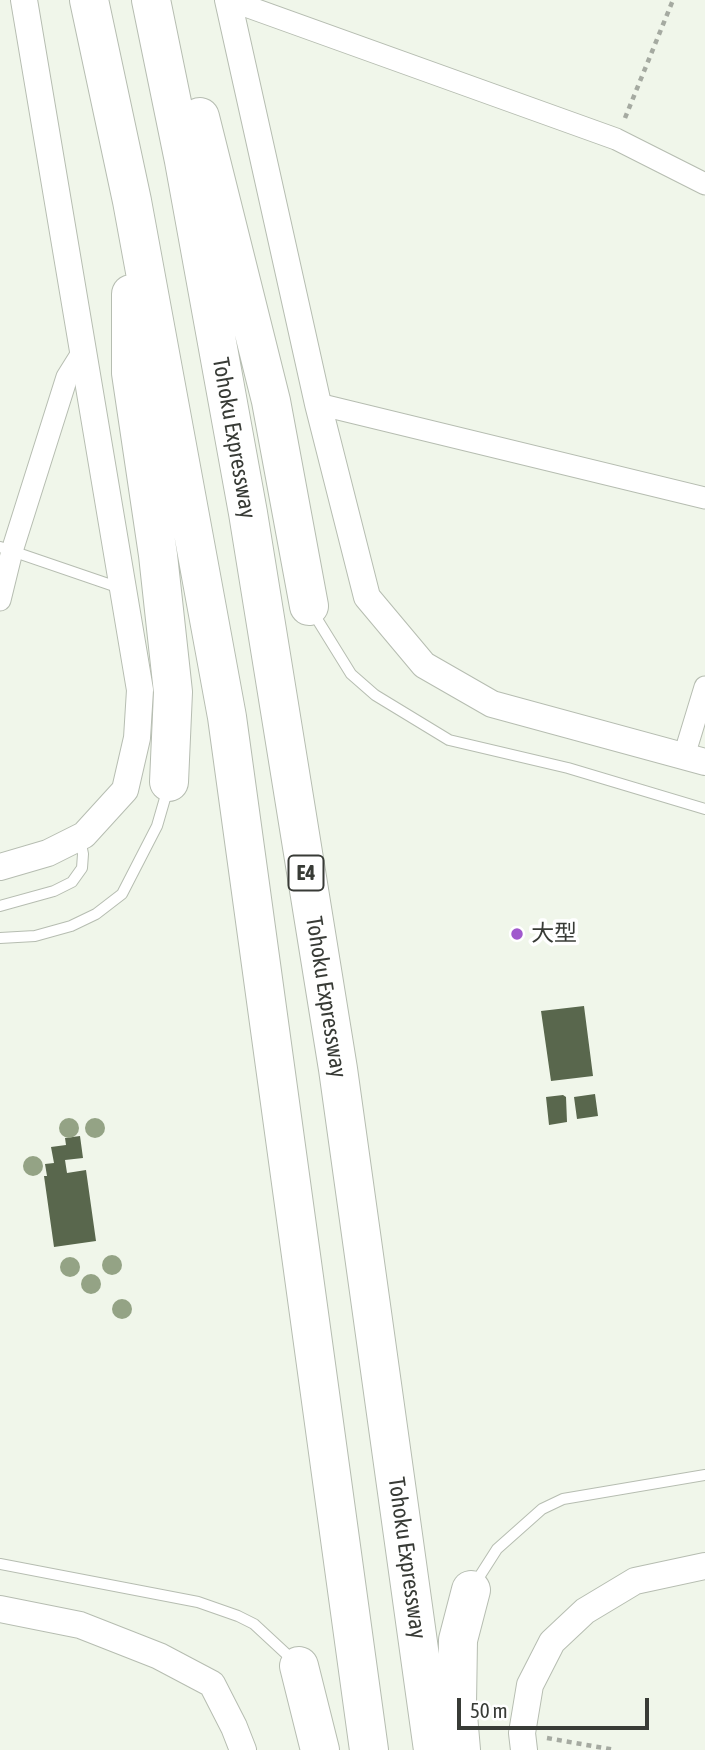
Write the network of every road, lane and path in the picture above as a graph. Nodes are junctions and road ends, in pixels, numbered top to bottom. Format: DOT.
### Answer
graph roads {
  1 [pos="24,0"];
  2 [pos="89,0"];
  3 [pos="151,0"];
  4 [pos="170,0"];
  5 [pos="229,0"];
  6 [pos="673,0"];
  7 [pos="616,139"];
  8 [pos="705,184"];
  9 [pos="132,201"];
  10 [pos="82,354"];
  11 [pos="318,404"];
  12 [pos="705,498"];
  13 [pos="6,549"];
  14 [pos="123,589"];
  15 [pos="0,600"];
  16 [pos="309,606"];
  17 [pos="705,687"];
  18 [pos="695,759"];
  19 [pos="169,782"];
  20 [pos="705,809"];
  21 [pos="80,837"];
  22 [pos="0,867"];
  23 [pos="0,906"];
  24 [pos="0,938"];
  25 [pos="705,1475"];
  26 [pos="0,1564"];
  27 [pos="705,1566"];
  28 [pos="471,1590"];
  29 [pos="0,1609"];
  30 [pos="299,1666"];
  31 [pos="523,1742"];
  32 [pos="243,1750"];
  33 [pos="320,1750"];
  34 [pos="369,1750"];
  35 [pos="433,1750"];
  36 [pos="461,1750"];
  37 [pos="615,1750"];
  1 -- 10 [label="street"];
  2 -- 9 [label="highway"];
  3 -- 35 [label="highway, Tohoku Expressway / E4"];
  4 -- 16 [label="highway"];
  5 -- 7 [label="street"];
  5 -- 11 [label="street"];
  6 -- 7 [label="path"];
  7 -- 8 [label="street"];
  9 -- 19 [label="highway"];
  9 -- 34 [label="highway"];
  10 -- 13 [label="street"];
  10 -- 14 [label="street"];
  11 -- 12 [label="street"];
  11 -- 18 [label="street"];
  13 -- 14 [label="lane"];
  13 -- 15 [label="street"];
  14 -- 21 [label="street"];
  16 -- 20 [label="lane"];
  17 -- 18 [label="street"];
  19 -- 24 [label="lane"];
  21 -- 22 [label="street"];
  21 -- 23 [label="lane"];
  25 -- 28 [label="lane"];
  26 -- 30 [label="lane"];
  27 -- 31 [label="street"];
  28 -- 36 [label="highway"];
  29 -- 32 [label="street"];
  30 -- 33 [label="highway"];
  31 -- 37 [label="path"];
}
